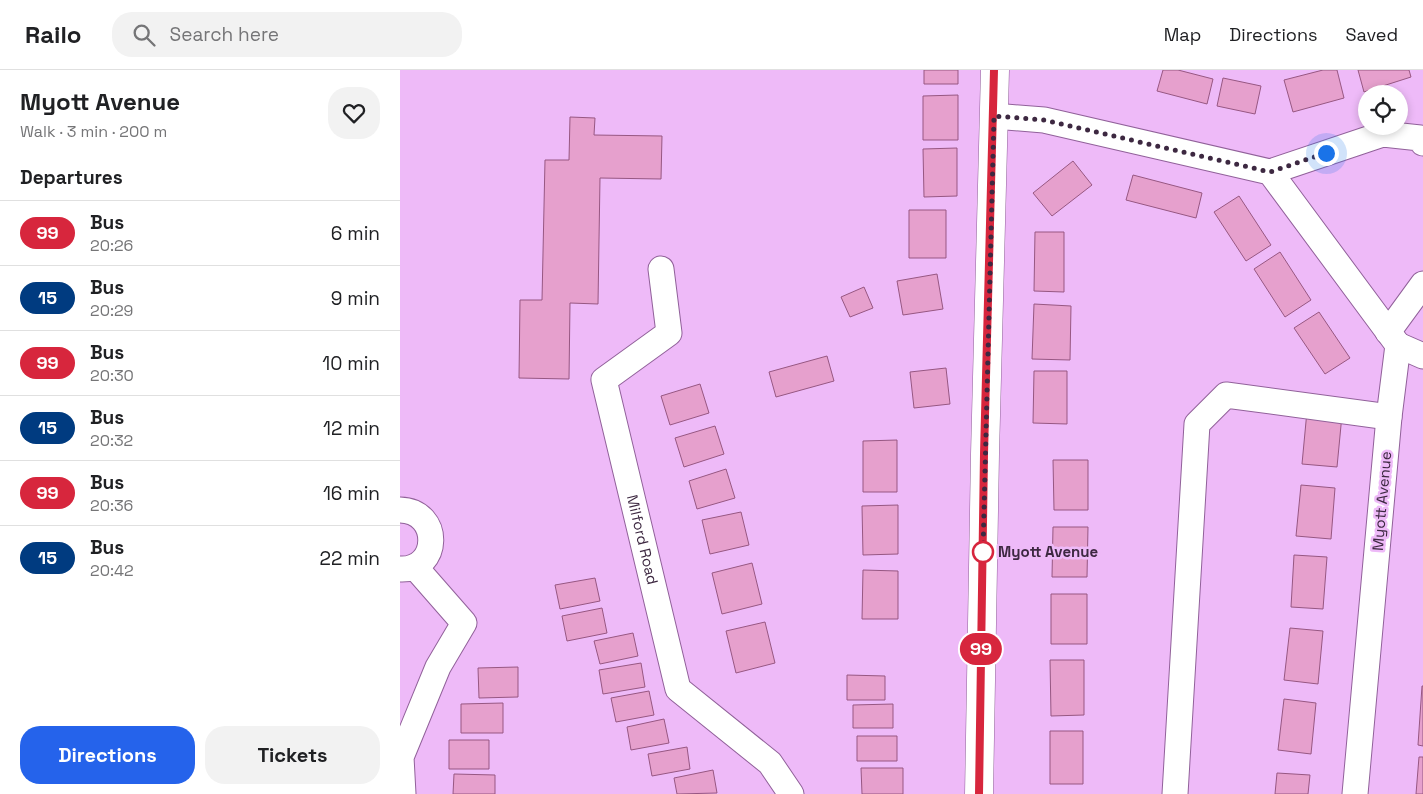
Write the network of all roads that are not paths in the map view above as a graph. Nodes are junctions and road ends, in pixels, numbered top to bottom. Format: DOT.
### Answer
graph roads {
  1 [pos="994,70"];
  2 [pos="994,116"];
  3 [pos="1423,143"];
  4 [pos="1270,172"];
  5 [pos="661,269"];
  6 [pos="1423,284"];
  7 [pos="1393,338"];
  8 [pos="1423,356"];
  9 [pos="1389,417"];
  10 [pos="400,510"];
  11 [pos="407,568"];
  12 [pos="402,794"];
  13 [pos="791,794"];
  14 [pos="979,794"];
  15 [pos="1175,794"];
  16 [pos="1355,794"];
  1 -- 2 [label="main road"];
  2 -- 4 [label="street"];
  2 -- 14 [label="main road"];
  3 -- 4 [label="street"];
  4 -- 7 [label="street"];
  5 -- 13 [label="street, Milford Road"];
  6 -- 7 [label="street, Myott Avenue"];
  7 -- 8 [label="street"];
  7 -- 9 [label="street, Myott Avenue"];
  9 -- 15 [label="street"];
  9 -- 16 [label="street, Myott Avenue"];
  10 -- 11 [label="street"];
  11 -- 12 [label="street"];
}
